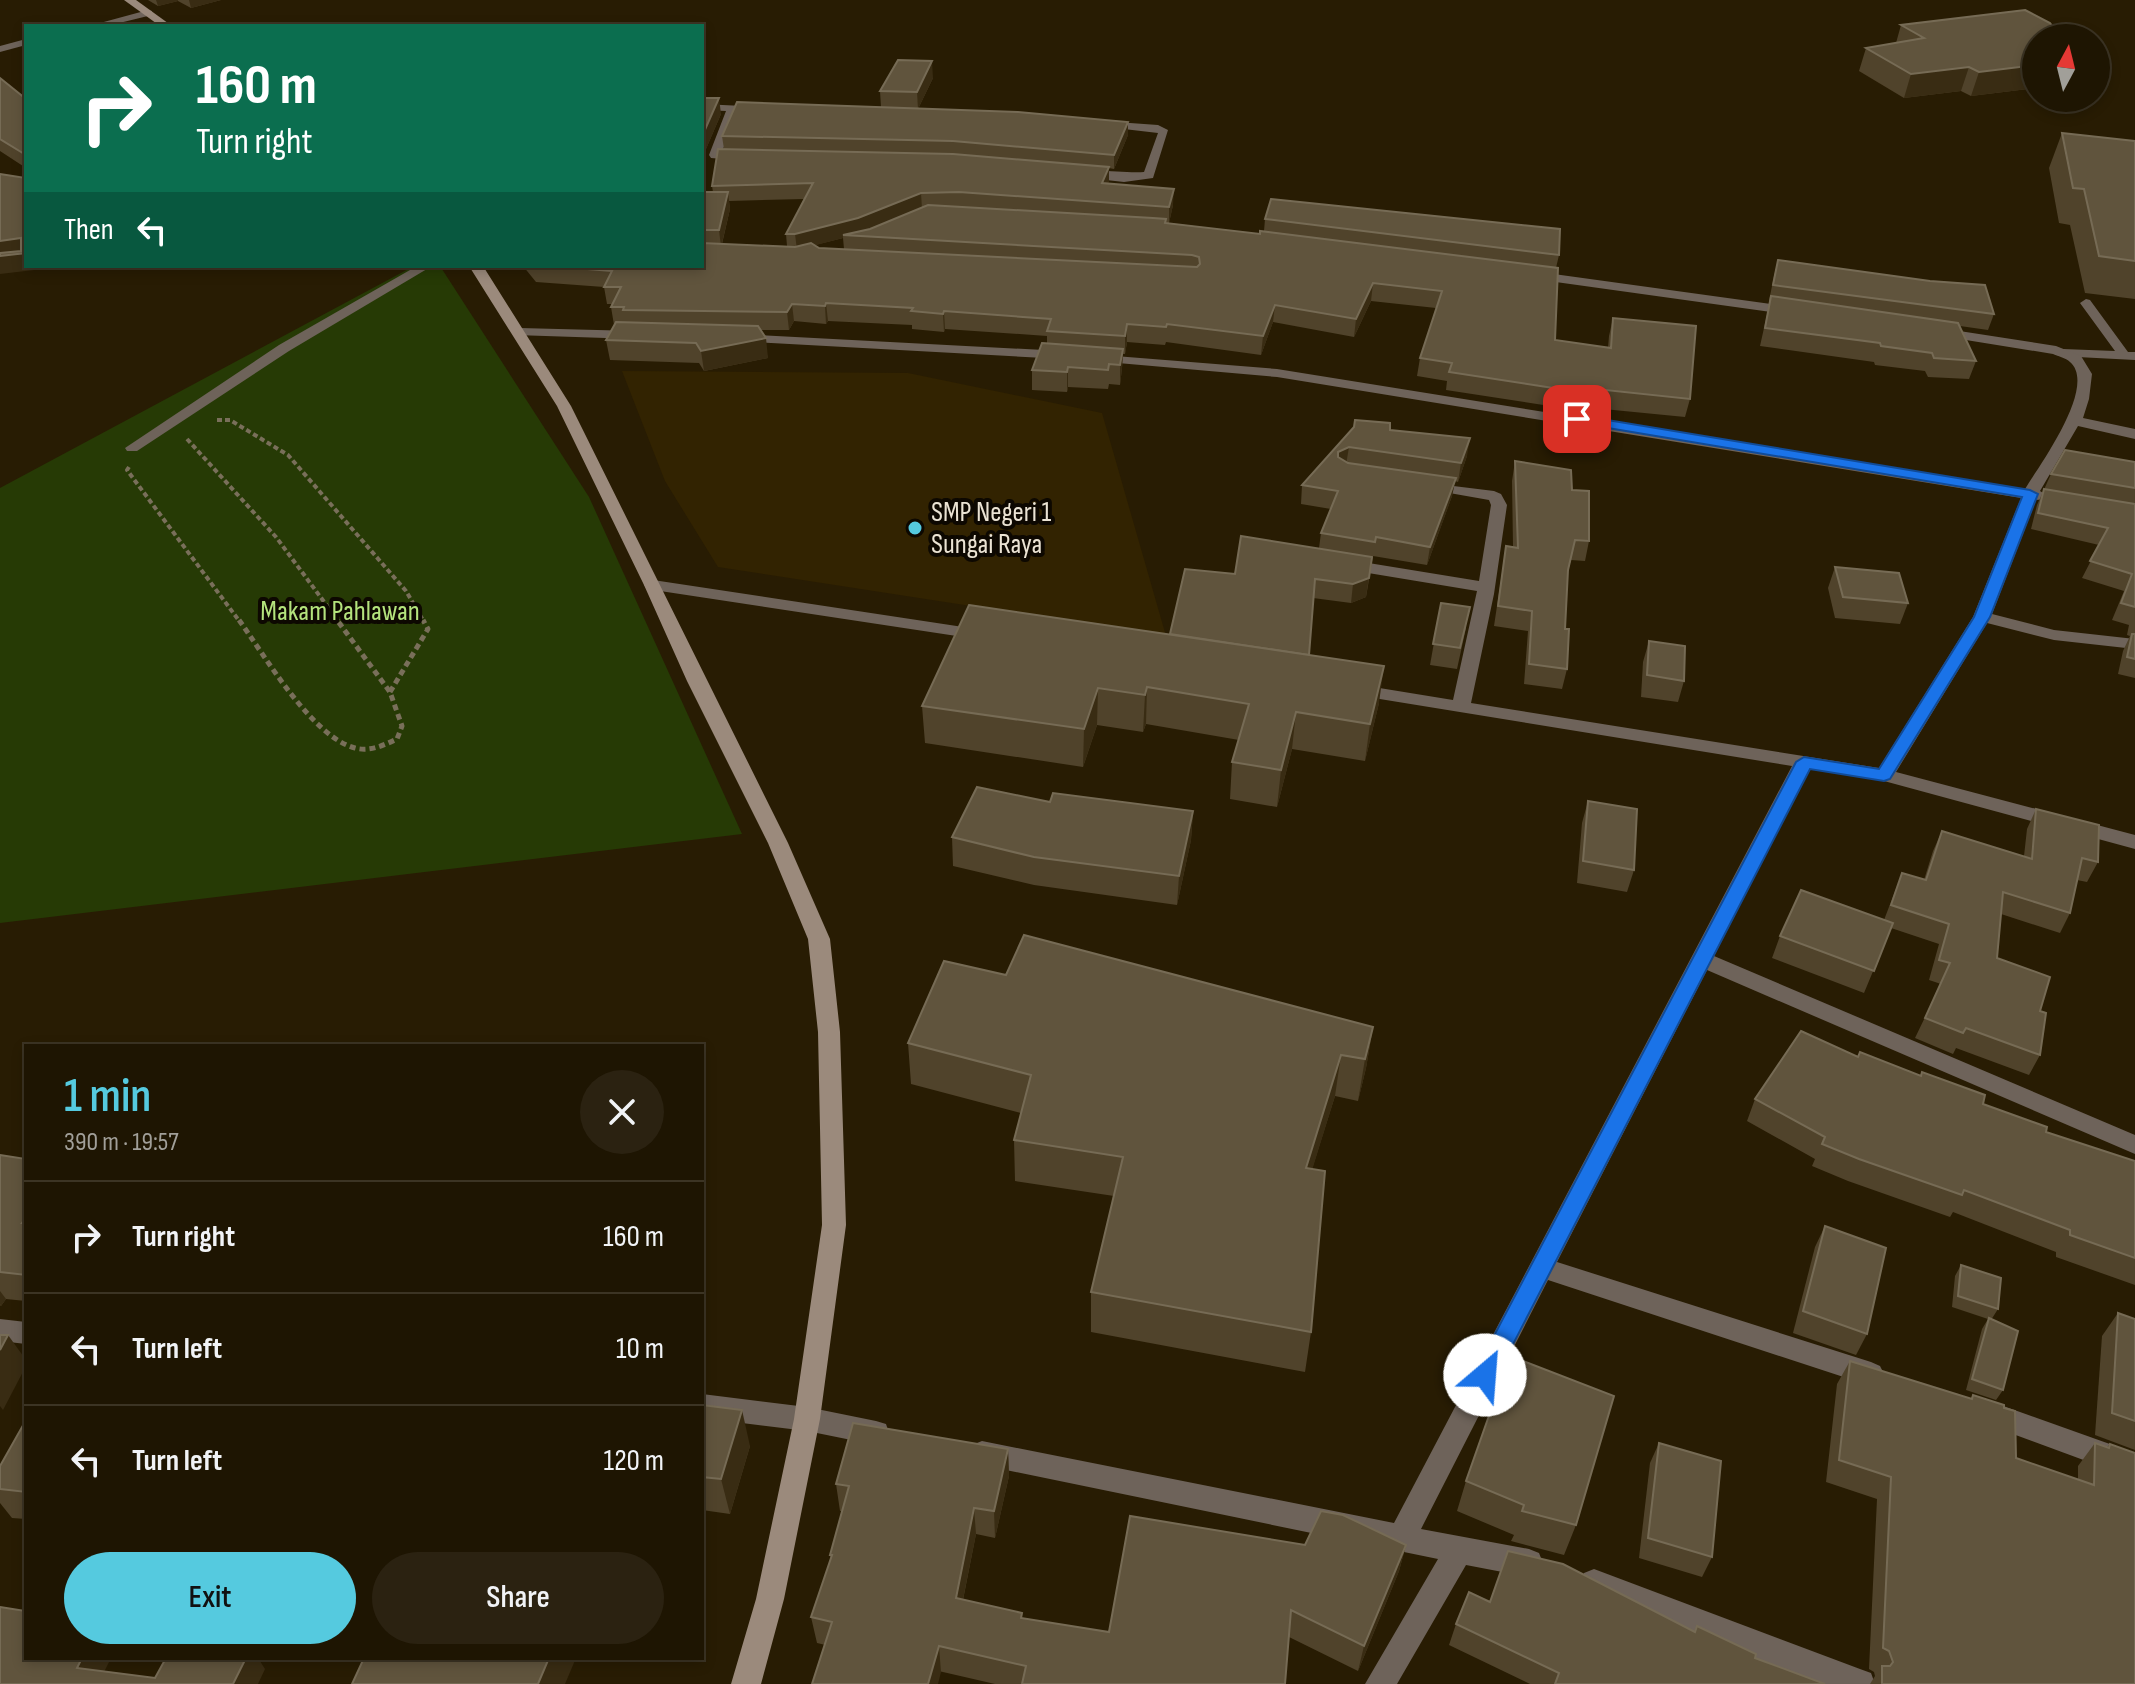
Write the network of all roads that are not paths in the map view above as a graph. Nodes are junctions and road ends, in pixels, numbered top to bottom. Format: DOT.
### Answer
graph roads {
  1 [pos="129,0"];
  2 [pos="148,13"];
  3 [pos="102,24"];
  4 [pos="164,24"];
  5 [pos="24,43"];
  6 [pos="0,49"];
  7 [pos="704,107"];
  8 [pos="733,108"];
  9 [pos="777,109"];
  10 [pos="1093,124"];
  11 [pos="754,158"];
  12 [pos="1077,173"];
  13 [pos="423,268"];
  14 [pos="477,268"];
  15 [pos="1509,272"];
  16 [pos="2086,303"];
  17 [pos="1807,313"];
  18 [pos="1918,329"];
  19 [pos="520,332"];
  20 [pos="655,335"];
  21 [pos="730,337"];
  22 [pos="2063,353"];
  23 [pos="2130,356"];
  24 [pos="2074,421"];
  25 [pos="2135,434"];
  26 [pos="133,455"];
  27 [pos="1403,481"];
  28 [pos="2030,494"];
  29 [pos="2060,500"];
  30 [pos="1322,560"];
  31 [pos="653,585"];
  32 [pos="1486,587"];
  33 [pos="1982,617"];
  34 [pos="1010,639"];
  35 [pos="2135,644"];
  36 [pos="1337,688"];
  37 [pos="1461,706"];
  38 [pos="1804,762"];
  39 [pos="1884,775"];
  40 [pos="2135,842"];
  41 [pos="1701,959"];
  42 [pos="2135,1145"];
  43 [pos="1541,1267"];
  44 [pos="0,1330"];
  45 [pos="24,1333"];
  46 [pos="1896,1382"];
  47 [pos="704,1406"];
  48 [pos="1970,1407"];
  49 [pos="807,1419"];
  50 [pos="901,1438"];
  51 [pos="963,1450"];
  52 [pos="2135,1466"];
  53 [pos="1401,1538"];
  54 [pos="1459,1550"];
  55 [pos="746,1684"];
  56 [pos="1380,1684"];
  57 [pos="1860,1684"];
  1 -- 2 [label="main road"];
  2 -- 3 [label="street"];
  2 -- 4 [label="main road"];
  5 -- 6 [label="street"];
  7 -- 8 [label="street"];
  8 -- 9 [label="street"];
  8 -- 11 [label="street"];
  10 -- 12 [label="street"];
  13 -- 26 [label="lane"];
  14 -- 19 [label="main road"];
  15 -- 17 [label="street"];
  16 -- 23 [label="lane"];
  18 -- 22 [label="street"];
  19 -- 20 [label="street"];
  19 -- 31 [label="main road"];
  21 -- 28 [label="street"];
  22 -- 23 [label="lane"];
  22 -- 24 [label="street"];
  24 -- 25 [label="street"];
  24 -- 28 [label="street"];
  27 -- 32 [label="street"];
  28 -- 29 [label="street"];
  28 -- 33 [label="street"];
  30 -- 32 [label="street"];
  31 -- 34 [label="street"];
  31 -- 49 [label="main road"];
  32 -- 37 [label="street"];
  33 -- 35 [label="street"];
  33 -- 39 [label="street"];
  36 -- 37 [label="street"];
  37 -- 38 [label="street"];
  38 -- 39 [label="street"];
  38 -- 41 [label="street"];
  39 -- 40 [label="street"];
  41 -- 42 [label="street"];
  41 -- 43 [label="street"];
  43 -- 46 [label="street"];
  43 -- 53 [label="street"];
  44 -- 45 [label="street"];
  47 -- 49 [label="street"];
  48 -- 52 [label="street"];
  49 -- 50 [label="street"];
  49 -- 55 [label="main road"];
  51 -- 53 [label="street"];
  53 -- 54 [label="street"];
  54 -- 56 [label="street"];
  54 -- 57 [label="street"];
}
